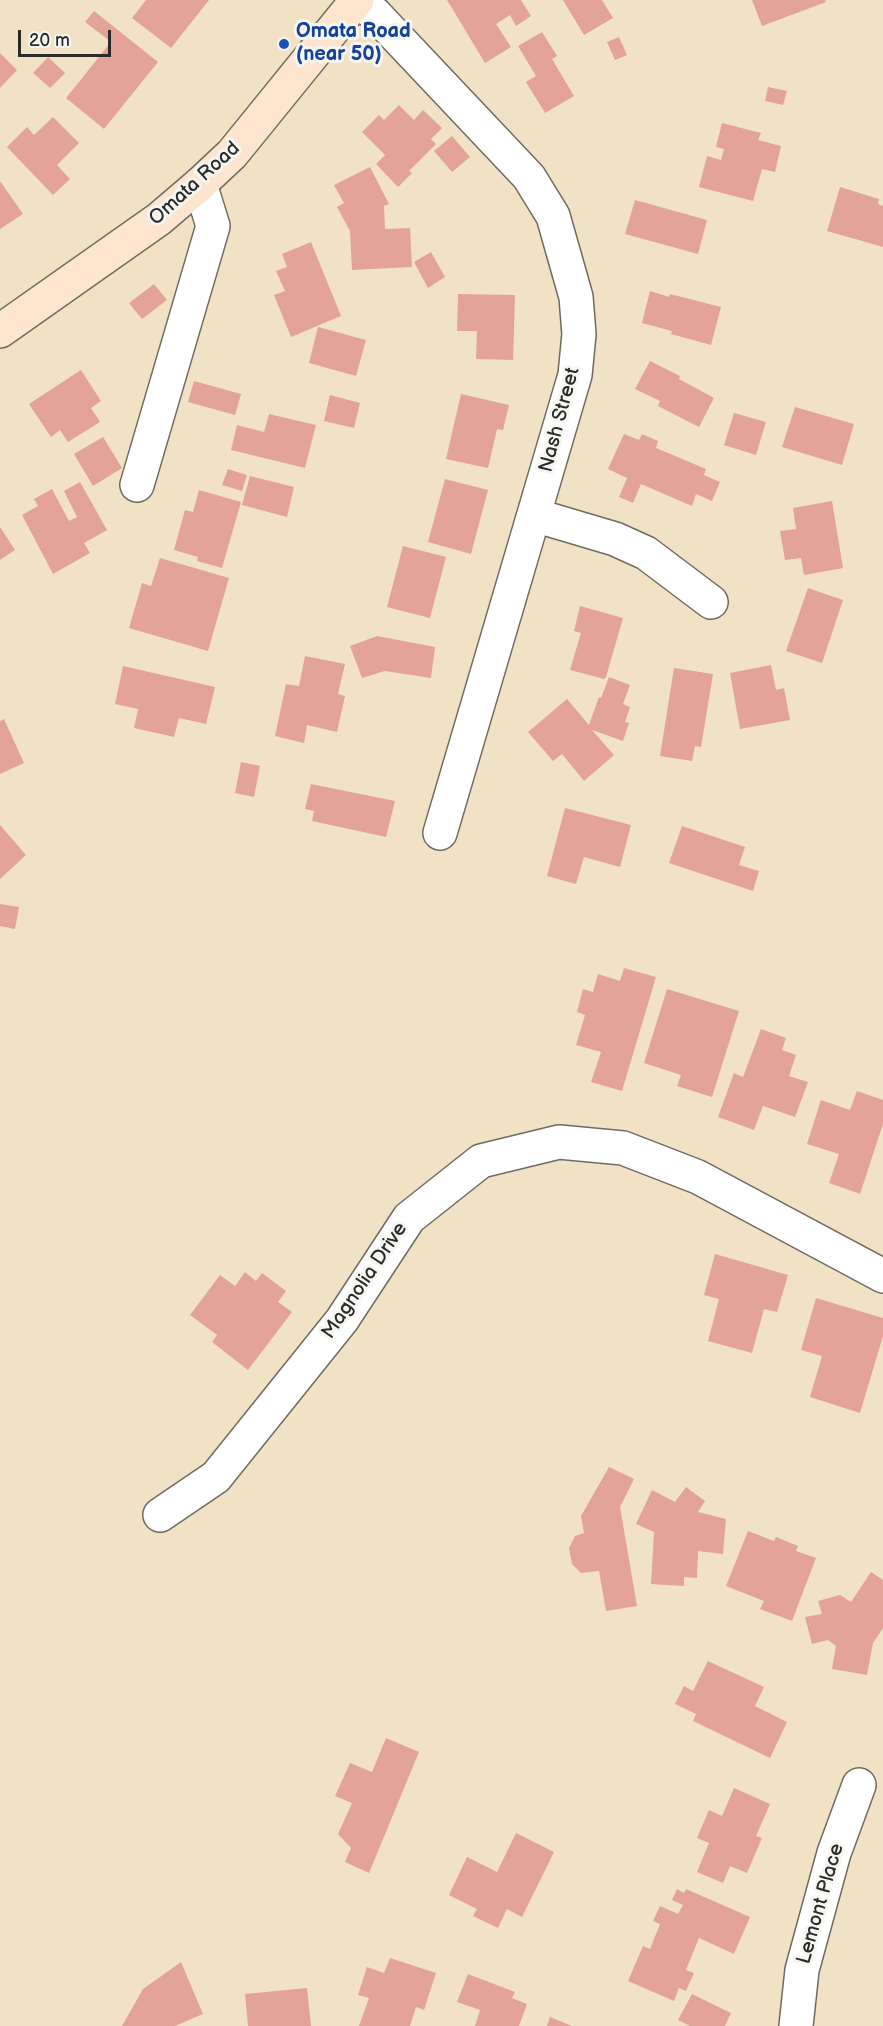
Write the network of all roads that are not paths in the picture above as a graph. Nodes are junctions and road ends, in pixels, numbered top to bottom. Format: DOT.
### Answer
graph roads {
  1 [pos="357,0"];
  2 [pos="200,184"];
  3 [pos="0,331"];
  4 [pos="137,485"];
  5 [pos="534,515"];
  6 [pos="711,602"];
  7 [pos="440,833"];
  8 [pos="883,1276"];
  9 [pos="159,1515"];
  10 [pos="859,1785"];
  11 [pos="796,2026"];
  1 -- 2 [label="main road, Omata Road"];
  1 -- 5 [label="street, Nash Street"];
  2 -- 3 [label="main road, Omata Road"];
  2 -- 4 [label="street"];
  5 -- 6 [label="street"];
  5 -- 7 [label="street, Nash Street"];
  8 -- 9 [label="street, Magnolia Drive"];
  10 -- 11 [label="street, Lemont Place"];
}
